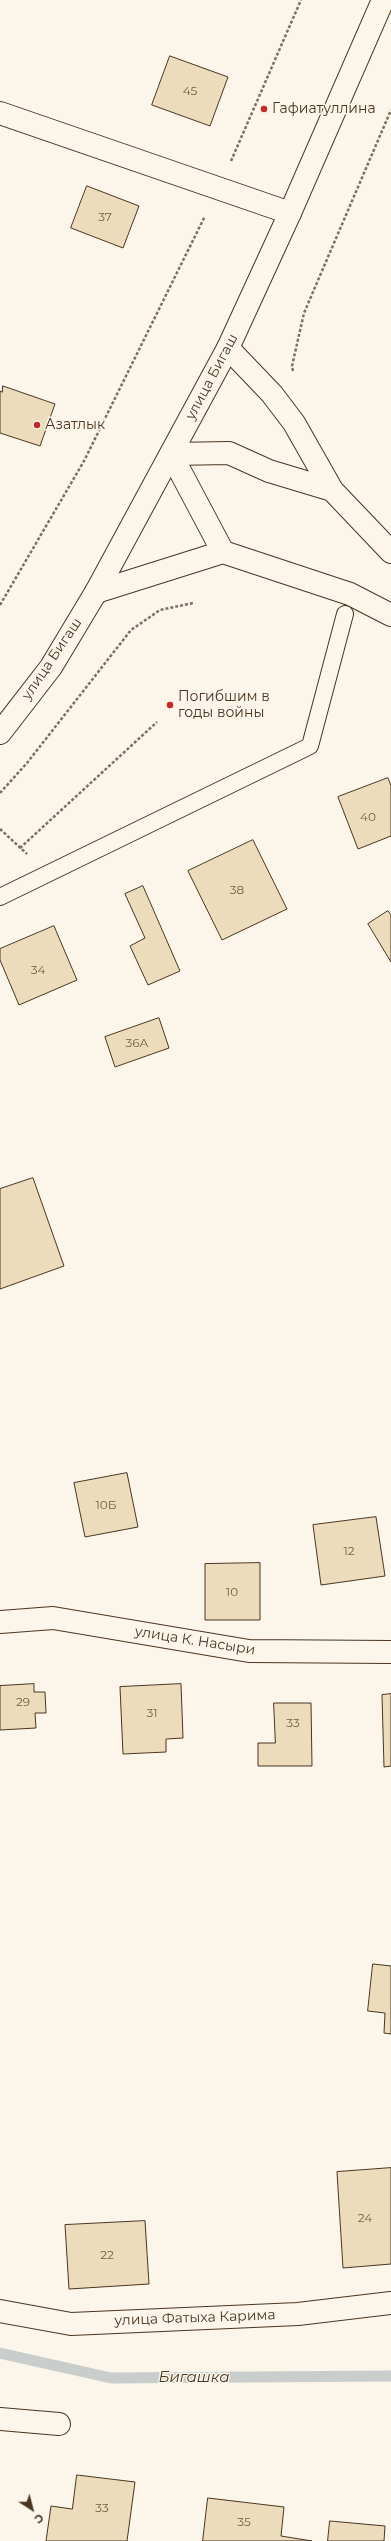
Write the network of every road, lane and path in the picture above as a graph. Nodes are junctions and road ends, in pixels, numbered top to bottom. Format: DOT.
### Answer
graph roads {
  1 [pos="301,0"];
  2 [pos="384,0"];
  3 [pos="391,110"];
  4 [pos="0,113"];
  5 [pos="218,188"];
  6 [pos="290,213"];
  7 [pos="228,348"];
  8 [pos="294,373"];
  9 [pos="171,454"];
  10 [pos="332,490"];
  11 [pos="223,552"];
  12 [pos="391,552"];
  13 [pos="96,592"];
  14 [pos="193,604"];
  15 [pos="0,605"];
  16 [pos="345,614"];
  17 [pos="391,614"];
  18 [pos="157,722"];
  19 [pos="0,733"];
  20 [pos="0,792"];
  21 [pos="0,828"];
  22 [pos="20,848"];
  23 [pos="47,874"];
  24 [pos="0,897"];
  25 [pos="0,1622"];
  26 [pos="391,1652"];
  27 [pos="391,2303"];
  28 [pos="0,2311"];
  29 [pos="0,2419"];
  30 [pos="59,2424"];
  1 -- 5 [label="path"];
  2 -- 6 [label="street, улица Бигаш"];
  3 -- 8 [label="path"];
  4 -- 5 [label="street"];
  5 -- 6 [label="street"];
  5 -- 15 [label="path"];
  6 -- 7 [label="street, улица Бигаш"];
  7 -- 9 [label="street, улица Бигаш"];
  7 -- 10 [label="street"];
  9 -- 10 [label="street"];
  9 -- 11 [label="street"];
  9 -- 13 [label="street, улица Бигаш"];
  10 -- 12 [label="street"];
  11 -- 13 [label="street"];
  11 -- 17 [label="street"];
  13 -- 19 [label="street, улица Бигаш"];
  14 -- 20 [label="path"];
  16 -- 23 [label="lane"];
  18 -- 22 [label="path"];
  21 -- 22 [label="path"];
  22 -- 23 [label="path"];
  23 -- 24 [label="lane"];
  25 -- 26 [label="street, улица К. Насыри"];
  27 -- 28 [label="street, улица Фатыха Карима"];
  29 -- 30 [label="street"];
}
